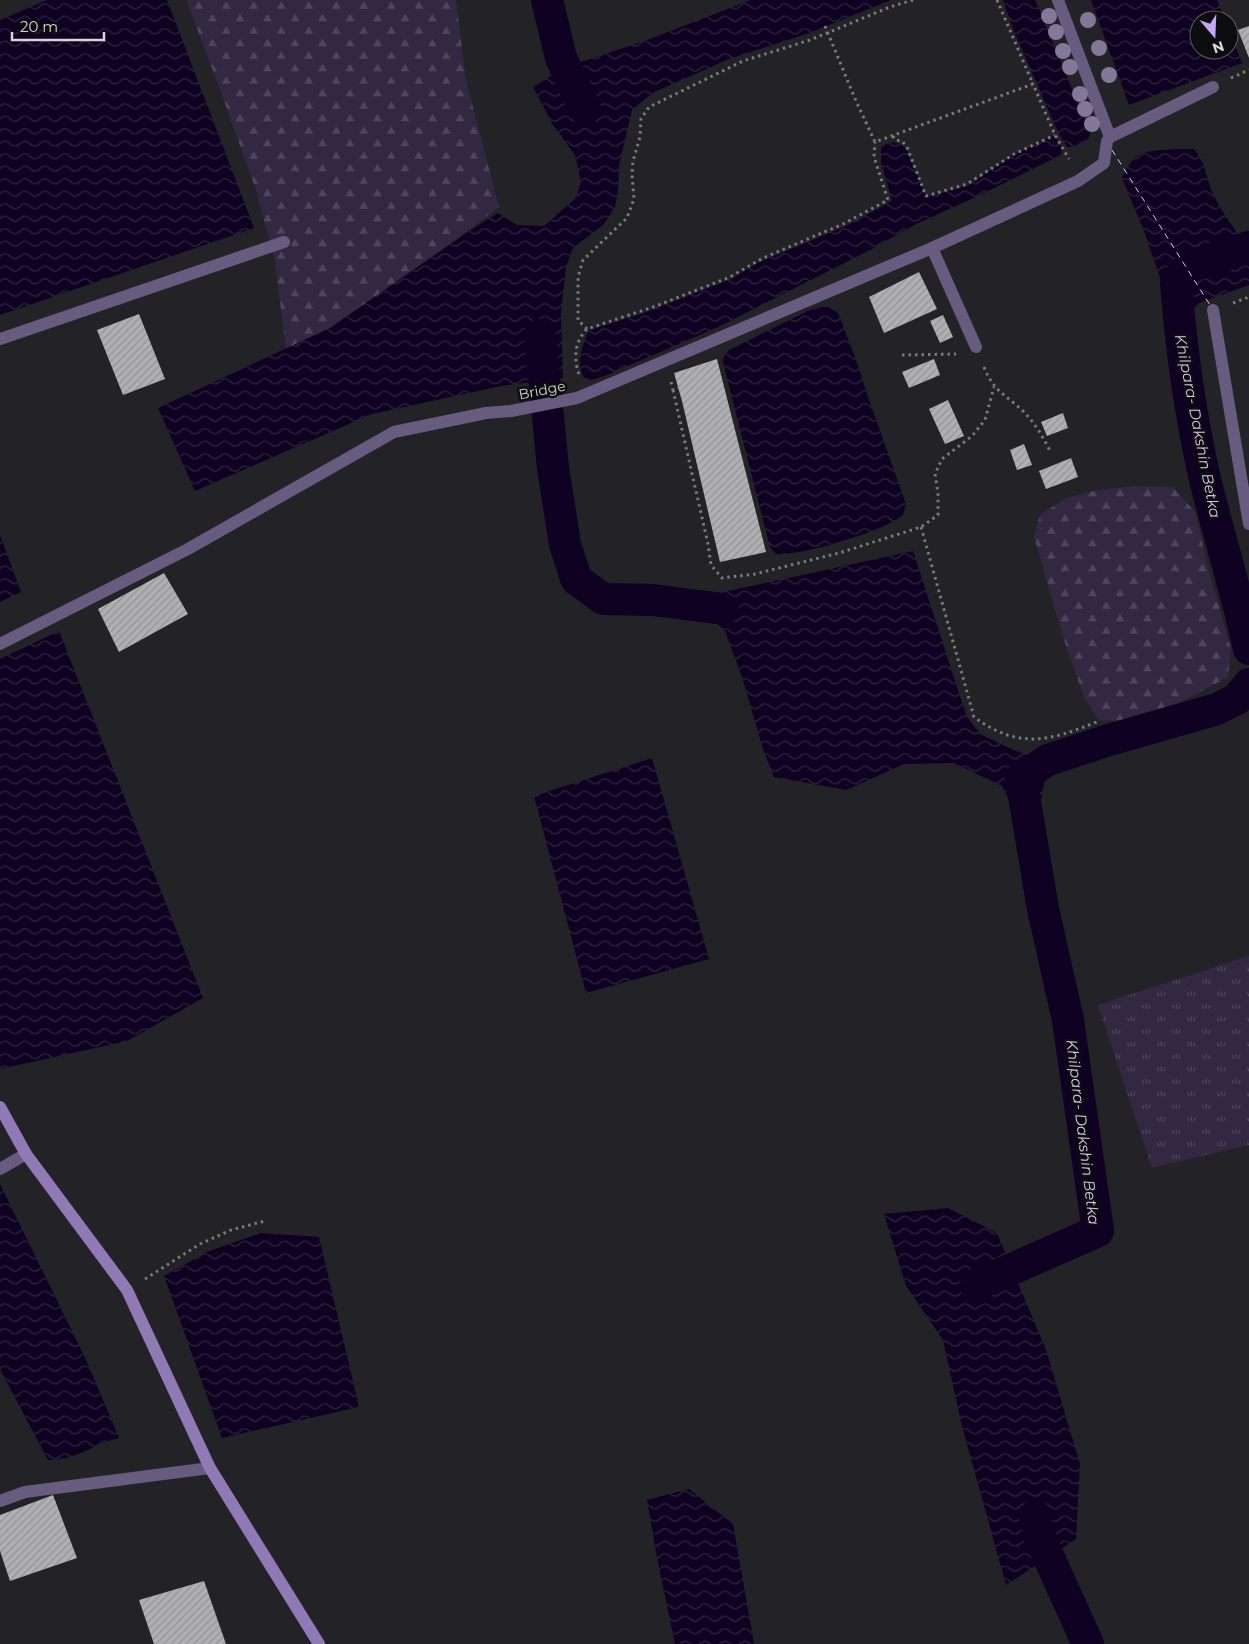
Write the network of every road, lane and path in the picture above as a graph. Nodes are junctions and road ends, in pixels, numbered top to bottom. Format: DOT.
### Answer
graph roads {
  1 [pos="913,0"];
  2 [pos="997,0"];
  3 [pos="1058,0"];
  4 [pos="825,26"];
  5 [pos="827,33"];
  6 [pos="1033,84"];
  7 [pos="1213,87"];
  8 [pos="892,135"];
  9 [pos="1055,135"];
  10 [pos="1110,137"];
  11 [pos="875,142"];
  12 [pos="1078,181"];
  13 [pos="284,242"];
  14 [pos="932,248"];
  15 [pos="1213,310"];
  16 [pos="587,329"];
  17 [pos="0,339"];
  18 [pos="976,346"];
  19 [pos="902,355"];
  20 [pos="994,387"];
  21 [pos="674,390"];
  22 [pos="591,393"];
  23 [pos="1050,451"];
  24 [pos="1249,524"];
  25 [pos="921,527"];
  26 [pos="0,644"];
  27 [pos="1099,721"];
  28 [pos="0,1107"];
  29 [pos="26,1154"];
  30 [pos="0,1169"];
  31 [pos="265,1221"];
  32 [pos="127,1290"];
  33 [pos="210,1468"];
  34 [pos="0,1501"];
  35 [pos="320,1644"];
  1 -- 5 [label="path"];
  2 -- 6 [label="path"];
  3 -- 10 [label="street"];
  4 -- 5 [label="path"];
  5 -- 11 [label="path"];
  5 -- 16 [label="path"];
  6 -- 8 [label="path"];
  6 -- 9 [label="path"];
  7 -- 10 [label="street"];
  8 -- 9 [label="path"];
  8 -- 11 [label="path"];
  9 -- 12 [label="path"];
  10 -- 12 [label="street, Bridge"];
  11 -- 16 [label="path"];
  12 -- 14 [label="street, Bridge"];
  13 -- 17 [label="street"];
  14 -- 18 [label="street"];
  14 -- 22 [label="street, Bridge"];
  15 -- 24 [label="street"];
  16 -- 22 [label="path"];
  18 -- 19 [label="path"];
  18 -- 20 [label="path"];
  20 -- 23 [label="path"];
  20 -- 25 [label="path"];
  21 -- 25 [label="path"];
  22 -- 26 [label="street, Bridge"];
  25 -- 27 [label="path"];
  28 -- 29 [label="street"];
  29 -- 30 [label="street"];
  29 -- 32 [label="street"];
  31 -- 32 [label="path"];
  32 -- 33 [label="street"];
  33 -- 34 [label="street"];
  33 -- 35 [label="street"];
}
